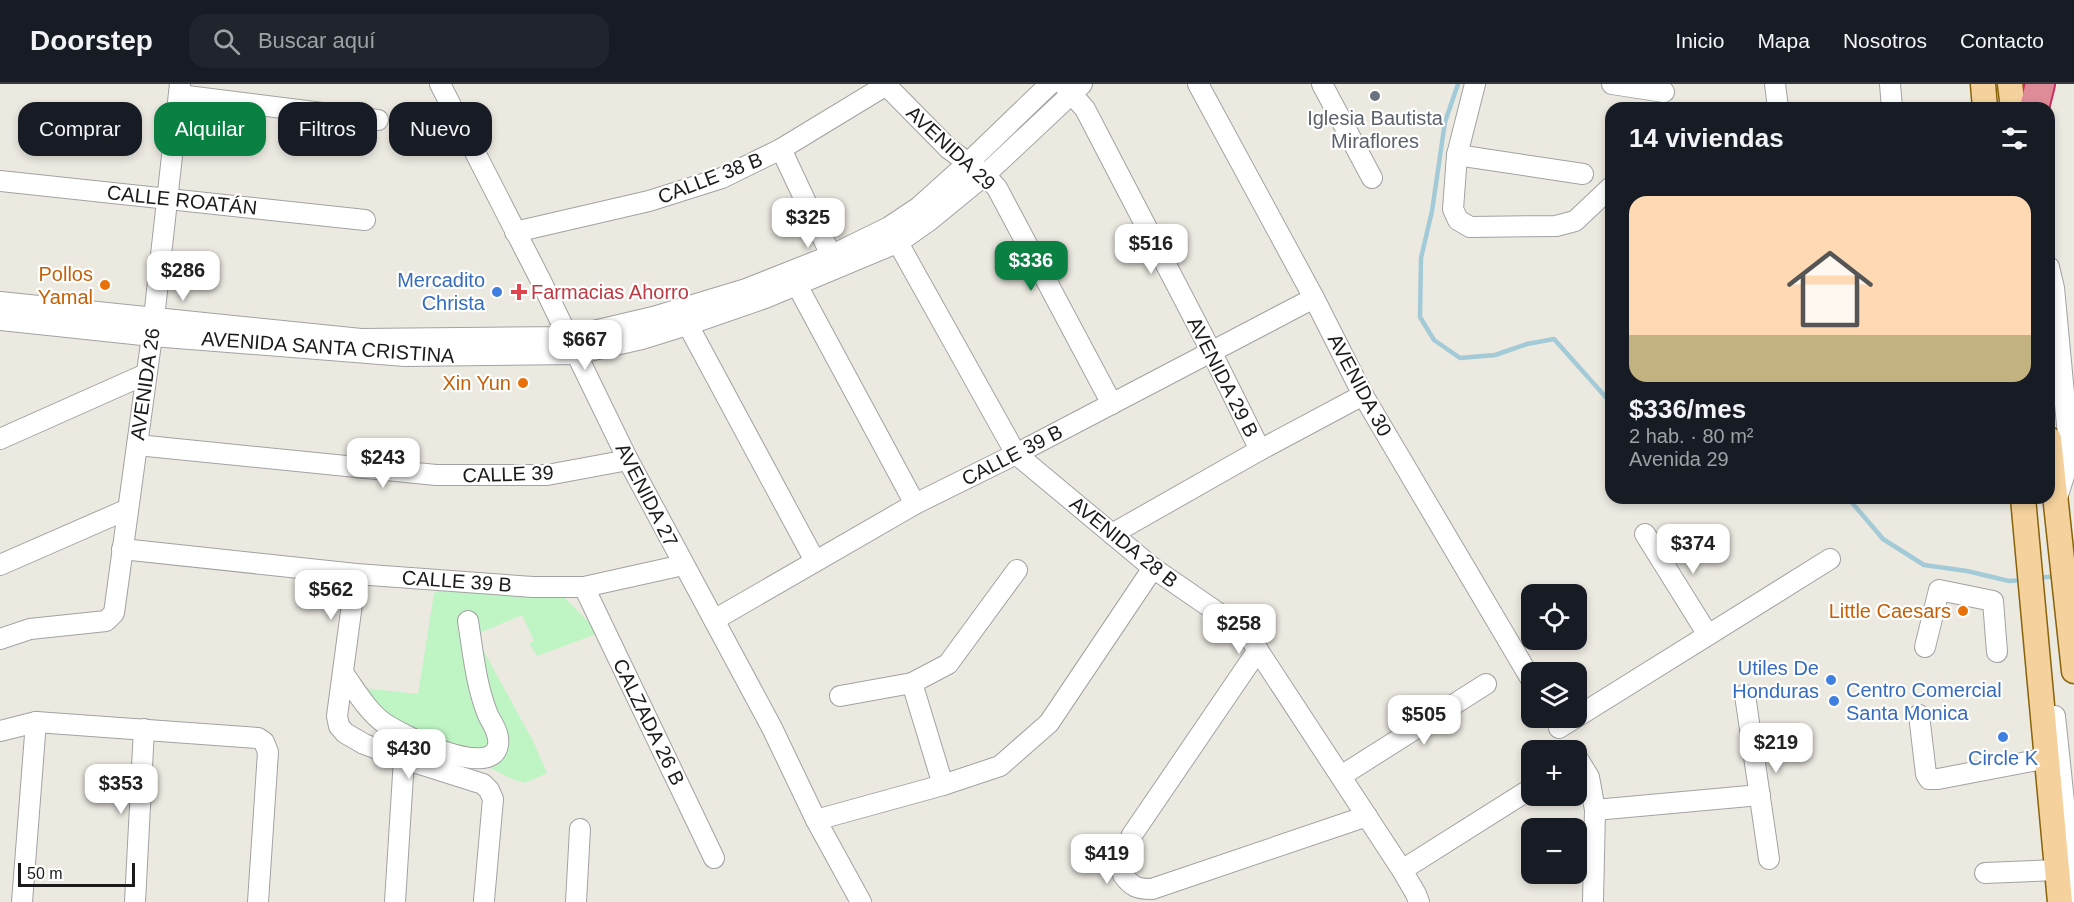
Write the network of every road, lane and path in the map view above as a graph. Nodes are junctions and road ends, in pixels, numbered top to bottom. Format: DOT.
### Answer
graph roads {
  1 [pos="440,84"];
  2 [pos="1050,84"];
  3 [pos="1198,84"];
  4 [pos="1322,84"];
  5 [pos="1475,84"];
  6 [pos="1612,84"];
  7 [pos="1775,84"];
  8 [pos="1890,84"];
  9 [pos="1983,84"];
  10 [pos="1993,84"];
  11 [pos="2004,84"];
  12 [pos="2010,84"];
  13 [pos="2040,84"];
  14 [pos="887,85"];
  15 [pos="1072,87"];
  16 [pos="179,90"];
  17 [pos="1664,95"];
  18 [pos="1777,102"];
  19 [pos="1892,102"];
  20 [pos="1984,102"];
  21 [pos="1995,102"];
  22 [pos="2006,102"];
  23 [pos="2012,102"];
  24 [pos="2036,102"];
  25 [pos="378,120"];
  26 [pos="781,149"];
  27 [pos="1457,155"];
  28 [pos="969,162"];
  29 [pos="1583,174"];
  30 [pos="985,175"];
  31 [pos="1372,178"];
  32 [pos="0,181"];
  33 [pos="1605,193"];
  34 [pos="168,199"];
  35 [pos="365,220"];
  36 [pos="515,231"];
  37 [pos="894,234"];
  38 [pos="834,261"];
  39 [pos="793,278"];
  40 [pos="2055,294"];
  41 [pos="1314,298"];
  42 [pos="0,302"];
  43 [pos="683,317"];
  44 [pos="0,320"];
  45 [pos="153,327"];
  46 [pos="572,346"];
  47 [pos="1212,353"];
  48 [pos="2068,371"];
  49 [pos="146,374"];
  50 [pos="1363,395"];
  51 [pos="1112,404"];
  52 [pos="0,439"];
  53 [pos="137,445"];
  54 [pos="1260,450"];
  55 [pos="1016,454"];
  56 [pos="628,460"];
  57 [pos="2055,491"];
  58 [pos="2056,500"];
  59 [pos="2055,503"];
  60 [pos="915,504"];
  61 [pos="2025,504"];
  62 [pos="2033,504"];
  63 [pos="2055,504"];
  64 [pos="128,509"];
  65 [pos="1112,534"];
  66 [pos="1645,534"];
  67 [pos="2041,543"];
  68 [pos="123,549"];
  69 [pos="1830,559"];
  70 [pos="814,561"];
  71 [pos="0,565"];
  72 [pos="683,565"];
  73 [pos="1153,568"];
  74 [pos="1017,570"];
  75 [pos="357,574"];
  76 [pos="584,587"];
  77 [pos="2048,615"];
  78 [pos="714,620"];
  79 [pos="468,621"];
  80 [pos="1708,635"];
  81 [pos="0,639"];
  82 [pos="1925,647"];
  83 [pos="1258,650"];
  84 [pos="1997,651"];
  85 [pos="1521,662"];
  86 [pos="2074,671"];
  87 [pos="343,673"];
  88 [pos="912,683"];
  89 [pos="1486,684"];
  90 [pos="1745,695"];
  91 [pos="840,696"];
  92 [pos="1587,705"];
  93 [pos="1919,715"];
  94 [pos="36,722"];
  95 [pos="144,729"];
  96 [pos="0,731"];
  97 [pos="2048,758"];
  98 [pos="404,759"];
  99 [pos="1587,774"];
  100 [pos="1341,776"];
  101 [pos="943,785"];
  102 [pos="1521,795"];
  103 [pos="1760,795"];
  104 [pos="1594,810"];
  105 [pos="1367,816"];
  106 [pos="816,820"];
  107 [pos="580,829"];
  108 [pos="714,858"];
  109 [pos="1769,859"];
  110 [pos="1402,870"];
  111 [pos="2058,870"];
  112 [pos="1985,873"];
  113 [pos="2074,897"];
  114 [pos="484,900"];
  115 [pos="22,902"];
  116 [pos="135,902"];
  117 [pos="258,902"];
  118 [pos="395,902"];
  119 [pos="576,902"];
  120 [pos="584,902"];
  121 [pos="861,902"];
  122 [pos="1419,902"];
  123 [pos="1593,902"];
  124 [pos="2060,902"];
  1 -- 36 [label="street, AVENIDA 27"];
  2 -- 28 [label="street, AVENIDA SANTA CRISTINA"];
  3 -- 41 [label="street, AVENIDA 30"];
  4 -- 31 [label="street"];
  5 -- 27 [label="street"];
  6 -- 17 [label="street"];
  7 -- 18 [label="street"];
  8 -- 19 [label="street"];
  9 -- 20 [label="main road"];
  10 -- 21 [label="street"];
  11 -- 22 [label="main road"];
  12 -- 23 [label="main road"];
  13 -- 24 [label="highway"];
  14 -- 26 [label="street, CALLE 38 B"];
  14 -- 28 [label="street, AVENIDA 29"];
  15 -- 30 [label="street, AVENIDA SANTA CRISTINA"];
  15 -- 47 [label="street, AVENIDA 29 B"];
  16 -- 25 [label="street"];
  16 -- 34 [label="street, AVENIDA 26"];
  26 -- 36 [label="street, CALLE 38 B"];
  26 -- 38 [label="street"];
  27 -- 29 [label="street"];
  27 -- 33 [label="street"];
  28 -- 30 [label="street, AVENIDA 29"];
  28 -- 37 [label="street, AVENIDA SANTA CRISTINA"];
  30 -- 37 [label="street, AVENIDA SANTA CRISTINA"];
  30 -- 51 [label="street, AVENIDA 29"];
  32 -- 34 [label="street, CALLE ROATÁN"];
  34 -- 35 [label="street, CALLE ROATÁN"];
  34 -- 45 [label="street, AVENIDA 26"];
  36 -- 46 [label="street, AVENIDA 27"];
  37 -- 38 [label="street, AVENIDA SANTA CRISTINA"];
  37 -- 55 [label="street, AVENIDA 28 B"];
  38 -- 39 [label="street, AVENIDA SANTA CRISTINA"];
  39 -- 43 [label="street, AVENIDA SANTA CRISTINA"];
  39 -- 60 [label="street"];
  40 -- 48 [label="street"];
  41 -- 47 [label="street, CALLE 39 B"];
  41 -- 50 [label="street, AVENIDA 30"];
  42 -- 45 [label="street, AVENIDA SANTA CRISTINA"];
  43 -- 46 [label="street, AVENIDA SANTA CRISTINA"];
  43 -- 70 [label="street"];
  44 -- 45 [label="street, AVENIDA SANTA CRISTINA"];
  45 -- 46 [label="street, AVENIDA SANTA CRISTINA"];
  45 -- 49 [label="street, AVENIDA 26"];
  46 -- 56 [label="street, AVENIDA 27"];
  47 -- 51 [label="street, CALLE 39 B"];
  47 -- 54 [label="street, AVENIDA 29 B"];
  48 -- 58 [label="street"];
  49 -- 52 [label="street"];
  49 -- 53 [label="street, AVENIDA 26"];
  50 -- 54 [label="street"];
  50 -- 85 [label="street, AVENIDA 30"];
  51 -- 55 [label="street, CALLE 39 B"];
  53 -- 56 [label="street, CALLE 39"];
  53 -- 64 [label="street, AVENIDA 26"];
  54 -- 65 [label="street"];
  55 -- 60 [label="street, CALLE 39 B"];
  55 -- 65 [label="street, AVENIDA 28 B"];
  56 -- 72 [label="street, AVENIDA 27"];
  57 -- 58 [label="main road"];
  58 -- 59 [label="main road"];
  60 -- 70 [label="street, CALLE 39 B"];
  61 -- 67 [label="main road"];
  62 -- 67 [label="street"];
  63 -- 67 [label="main road"];
  64 -- 68 [label="street, AVENIDA 26"];
  64 -- 71 [label="street"];
  65 -- 73 [label="street, AVENIDA 28 B"];
  66 -- 80 [label="street"];
  67 -- 77 [label="main road"];
  67 -- 77 [label="main road"];
  68 -- 75 [label="street, CALLE 39 B"];
  68 -- 81 [label="street, AVENIDA 26"];
  69 -- 80 [label="street"];
  70 -- 78 [label="street, CALLE 39 B"];
  72 -- 76 [label="street, CALLE 39 B"];
  72 -- 78 [label="street, AVENIDA 27"];
  73 -- 83 [label="street, AVENIDA 28 B"];
  73 -- 101 [label="street"];
  74 -- 88 [label="street"];
  75 -- 76 [label="street, CALLE 39 B"];
  75 -- 87 [label="street"];
  76 -- 108 [label="street, CALZADA 26 B"];
  77 -- 86 [label="main road"];
  77 -- 97 [label="main road"];
  77 -- 113 [label="street"];
  78 -- 106 [label="street, AVENIDA 27"];
  79 -- 87 [label="street"];
  80 -- 92 [label="street"];
  82 -- 84 [label="street"];
  83 -- 100 [label="street, AVENIDA 28 B"];
  83 -- 105 [label="street"];
  87 -- 98 [label="street"];
  88 -- 91 [label="street"];
  88 -- 101 [label="street"];
  89 -- 100 [label="street"];
  90 -- 103 [label="street"];
  93 -- 97 [label="street"];
  94 -- 95 [label="street"];
  94 -- 96 [label="street"];
  94 -- 115 [label="street"];
  95 -- 116 [label="street"];
  95 -- 117 [label="street"];
  97 -- 111 [label="main road"];
  98 -- 114 [label="street"];
  98 -- 118 [label="street"];
  99 -- 104 [label="street"];
  100 -- 105 [label="street, AVENIDA 28 B"];
  101 -- 106 [label="street"];
  102 -- 110 [label="street"];
  103 -- 104 [label="street"];
  103 -- 109 [label="street"];
  104 -- 123 [label="street"];
  105 -- 110 [label="street, AVENIDA 28 B"];
  106 -- 121 [label="street, AVENIDA 27"];
  107 -- 119 [label="street"];
  110 -- 122 [label="street, AVENIDA 28 B"];
  111 -- 112 [label="street"];
  111 -- 124 [label="main road"];
  119 -- 120 [label="street"];
}
